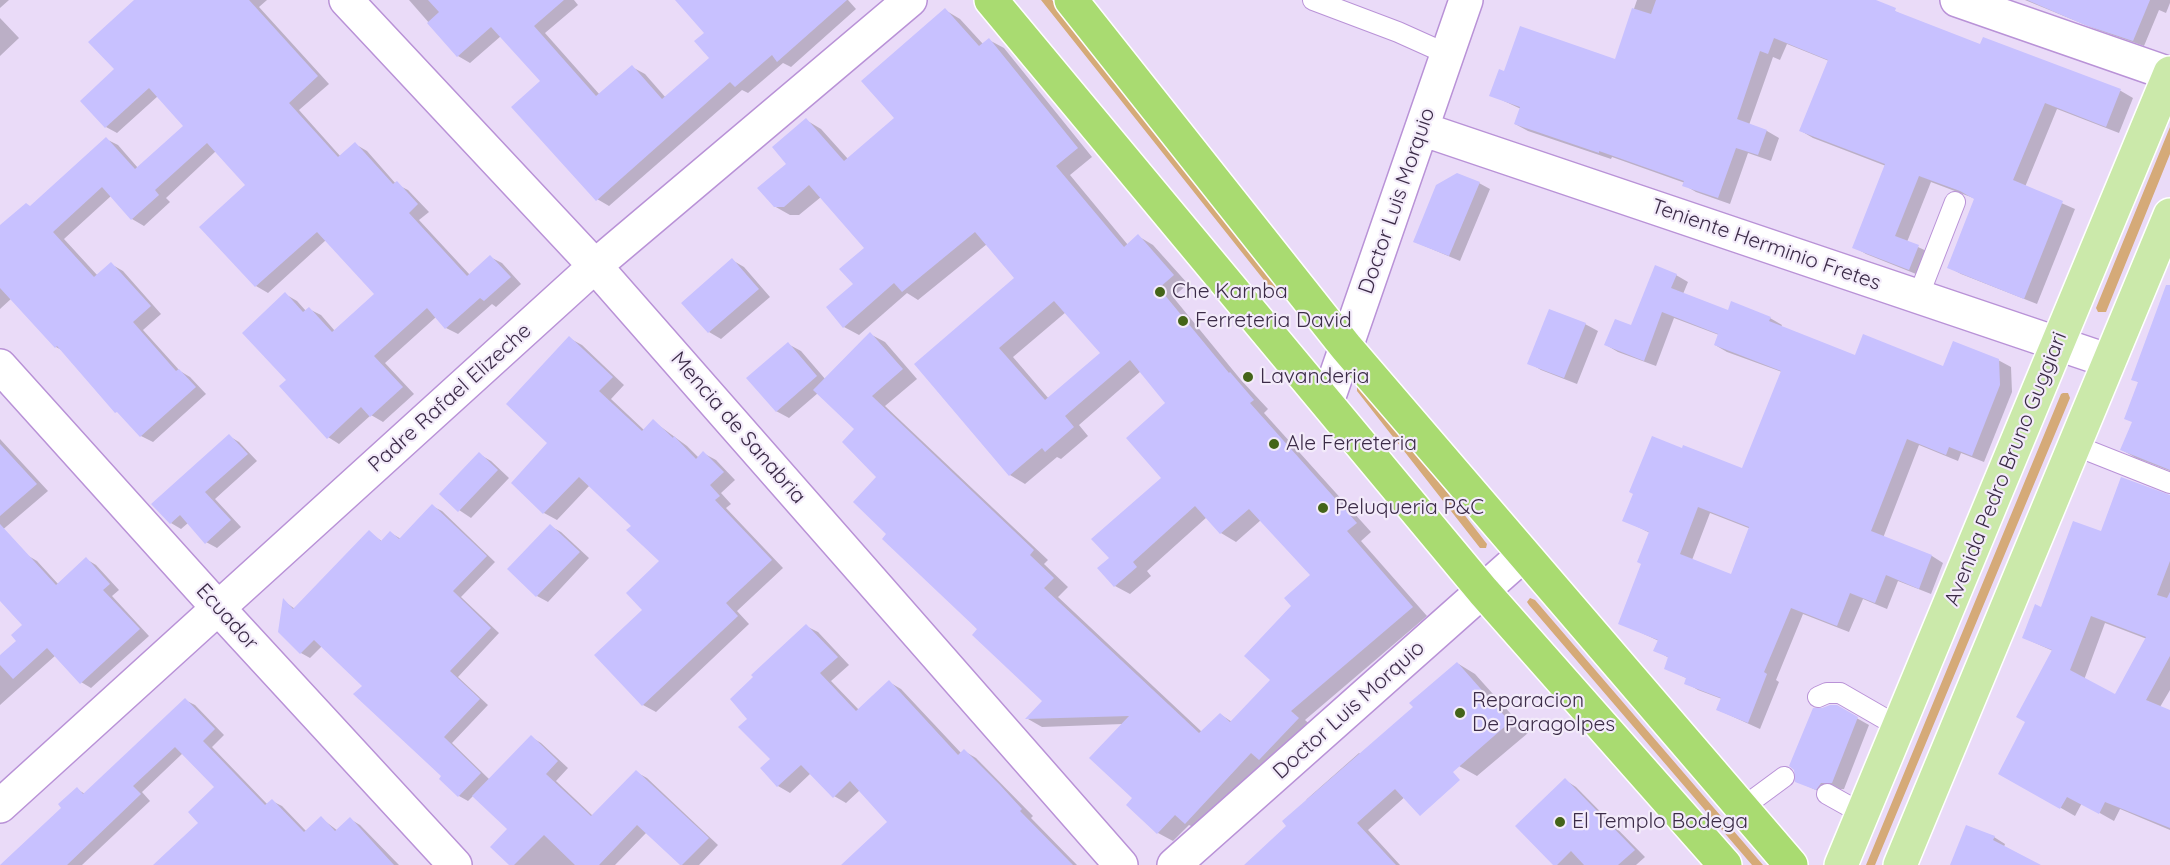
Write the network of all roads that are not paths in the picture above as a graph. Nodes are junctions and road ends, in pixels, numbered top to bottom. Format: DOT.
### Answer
graph roads {
  1 [pos="346,0"];
  2 [pos="910,0"];
  3 [pos="992,0"];
  4 [pos="1071,0"];
  5 [pos="1313,0"];
  6 [pos="1466,0"];
  7 [pos="1957,0"];
  8 [pos="1447,54"];
  9 [pos="2170,74"];
  10 [pos="1422,129"];
  11 [pos="1955,202"];
  12 [pos="2170,215"];
  13 [pos="595,266"];
  14 [pos="1918,297"];
  15 [pos="2057,344"];
  16 [pos="1346,347"];
  17 [pos="2109,361"];
  18 [pos="0,366"];
  19 [pos="1327,402"];
  20 [pos="2074,445"];
  21 [pos="2170,483"];
  22 [pos="1524,555"];
  23 [pos="1483,591"];
  24 [pos="219,609"];
  25 [pos="1818,697"];
  26 [pos="1899,727"];
  27 [pos="1784,777"];
  28 [pos="1827,794"];
  29 [pos="0,806"];
  30 [pos="1742,808"];
  31 [pos="1861,813"];
  32 [pos="455,865"];
  33 [pos="1121,865"];
  34 [pos="1174,865"];
  35 [pos="1725,865"];
  36 [pos="1791,865"];
  37 [pos="1841,865"];
  38 [pos="1900,865"];
  1 -- 13 [label="street, Mencia de Sanabria"];
  2 -- 13 [label="street, Padre Rafael Elizeche"];
  3 -- 19 [label="highway"];
  4 -- 16 [label="highway"];
  5 -- 8 [label="lane"];
  6 -- 8 [label="street, Doctor Luis Morquio"];
  7 -- 9 [label="street"];
  8 -- 10 [label="street, Doctor Luis Morquio"];
  9 -- 15 [label="main road, Avenida Pedro Bruno Guggiari"];
  10 -- 14 [label="street, Teniente Herminio Fretes"];
  10 -- 16 [label="street, Doctor Luis Morquio"];
  11 -- 14 [label="lane"];
  12 -- 17 [label="main road"];
  13 -- 24 [label="street, Padre Rafael Elizeche"];
  13 -- 33 [label="street, Mencia de Sanabria"];
  14 -- 15 [label="street, Teniente Herminio Fretes"];
  15 -- 17 [label="street, Teniente Herminio Fretes"];
  15 -- 26 [label="main road, Avenida Pedro Bruno Guggiari"];
  16 -- 19 [label="street, Doctor Luis Morquio"];
  16 -- 22 [label="highway"];
  17 -- 20 [label="main road"];
  18 -- 24 [label="street, Ecuador"];
  19 -- 23 [label="highway"];
  20 -- 21 [label="lane"];
  20 -- 38 [label="main road"];
  22 -- 23 [label="street, Doctor Luis Morquio"];
  22 -- 30 [label="highway"];
  23 -- 34 [label="street, Doctor Luis Morquio"];
  23 -- 35 [label="highway"];
  24 -- 29 [label="street, Padre Rafael Elizeche"];
  24 -- 32 [label="street, Ecuador"];
  25 -- 26 [label="lane"];
  26 -- 31 [label="main road, Avenida Pedro Bruno Guggiari"];
  27 -- 30 [label="lane"];
  28 -- 31 [label="lane"];
  30 -- 36 [label="highway"];
  31 -- 37 [label="main road, Avenida Pedro Bruno Guggiari"];
}
